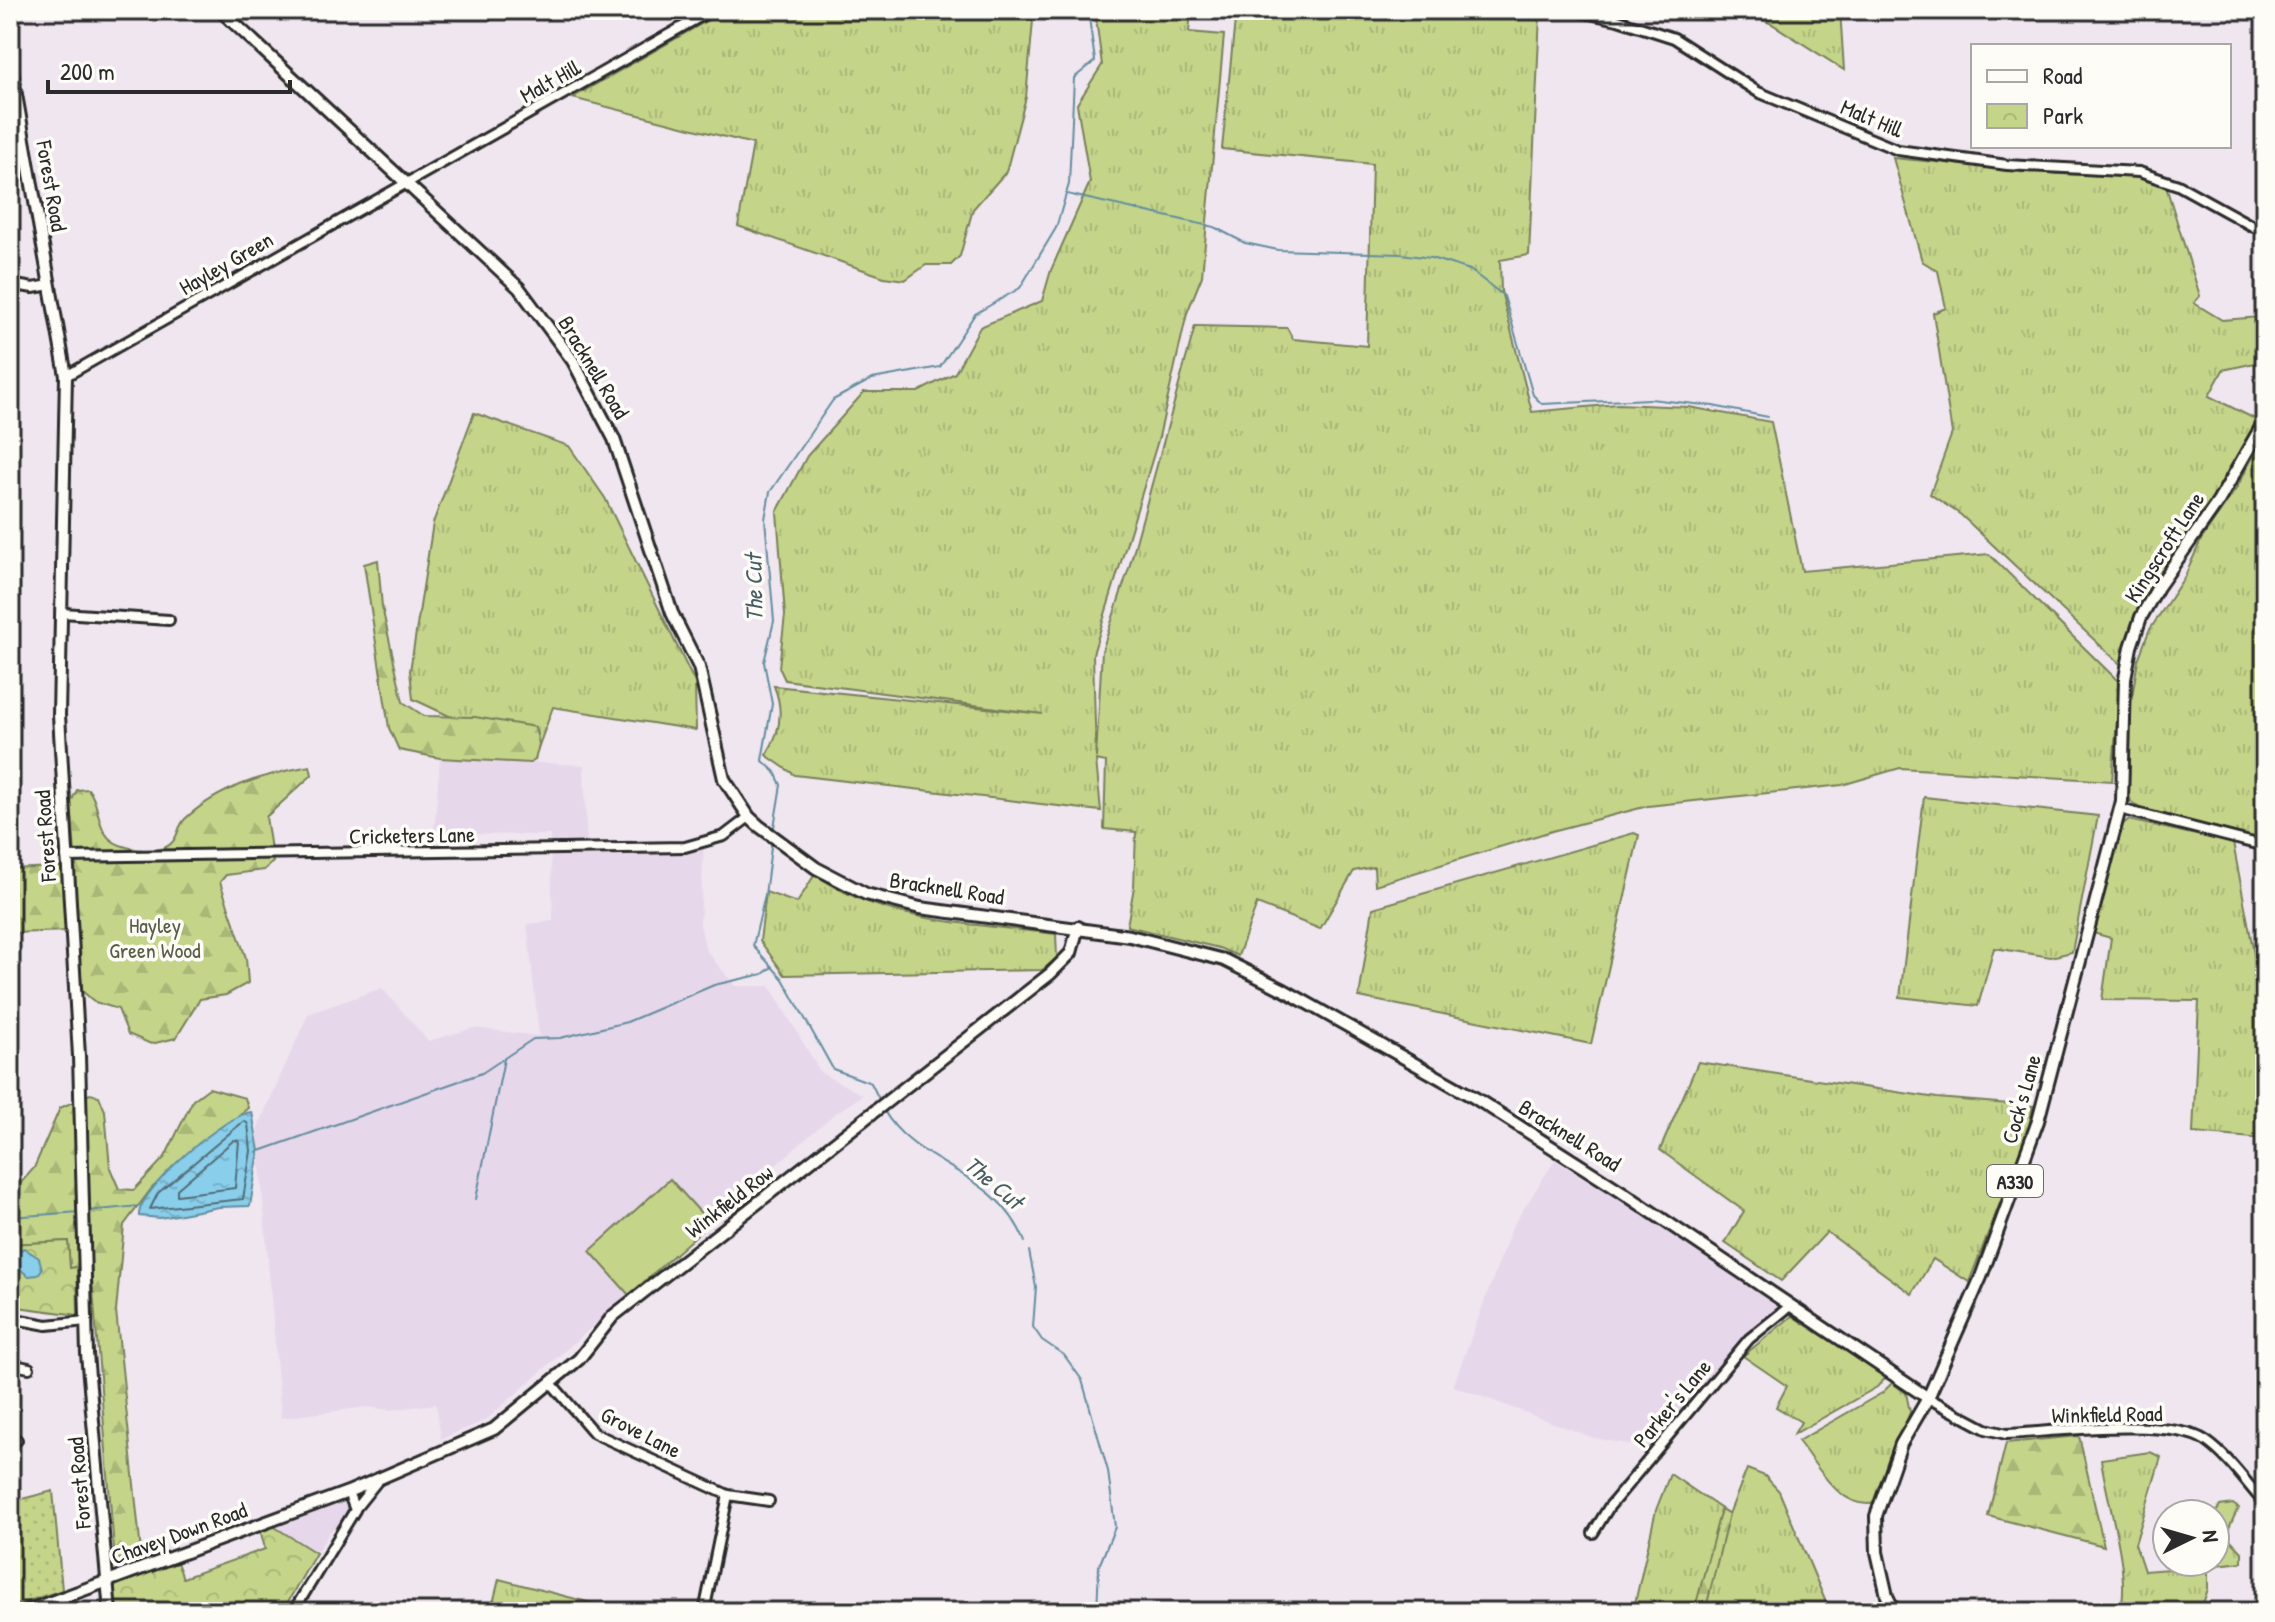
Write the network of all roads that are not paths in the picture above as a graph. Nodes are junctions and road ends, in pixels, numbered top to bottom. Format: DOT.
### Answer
graph roads {
  1 [pos="220,10"];
  2 [pos="712,10"];
  3 [pos="1570,10"];
  4 [pos="10,61"];
  5 [pos="405,183"];
  6 [pos="2265,233"];
  7 [pos="10,284"];
  8 [pos="50,285"];
  9 [pos="66,376"];
  10 [pos="2265,420"];
  11 [pos="62,613"];
  12 [pos="169,620"];
  13 [pos="2121,805"];
  14 [pos="749,817"];
  15 [pos="2265,846"];
  16 [pos="66,857"];
  17 [pos="1078,927"];
  18 [pos="1790,1306"];
  19 [pos="10,1318"];
  20 [pos="86,1321"];
  21 [pos="10,1364"];
  22 [pos="29,1368"];
  23 [pos="552,1384"];
  24 [pos="1928,1398"];
  25 [pos="382,1475"];
  26 [pos="348,1492"];
  27 [pos="728,1495"];
  28 [pos="769,1501"];
  29 [pos="2265,1504"];
  30 [pos="355,1510"];
  31 [pos="1593,1533"];
  32 [pos="108,1581"];
  33 [pos="24,1612"];
  34 [pos="110,1612"];
  35 [pos="293,1612"];
  36 [pos="704,1612"];
  37 [pos="1895,1612"];
  1 -- 5 [label="main road, Bracknell Road"];
  2 -- 5 [label="street, Malt Hill"];
  3 -- 6 [label="street, Malt Hill"];
  4 -- 8 [label="main road, Forest Road"];
  5 -- 9 [label="street, Hayley Green"];
  5 -- 14 [label="main road, Bracknell Road"];
  7 -- 8 [label="street"];
  8 -- 9 [label="main road, Forest Road"];
  9 -- 11 [label="main road, Forest Road"];
  10 -- 13 [label="main road, Kingscroft Lane / A330"];
  11 -- 12 [label="street"];
  11 -- 16 [label="main road, Forest Road"];
  13 -- 15 [label="street"];
  13 -- 24 [label="main road, Cock's Lane / A330"];
  14 -- 16 [label="street, Cricketers Lane"];
  14 -- 17 [label="main road, Bracknell Road"];
  16 -- 20 [label="main road, Forest Road"];
  17 -- 18 [label="main road, Bracknell Road"];
  17 -- 23 [label="main road, Winkfield Row"];
  18 -- 24 [label="main road, Bracknell Road"];
  18 -- 31 [label="street, Parker's Lane"];
  19 -- 20 [label="street"];
  20 -- 32 [label="main road, Forest Road"];
  21 -- 22 [label="street"];
  23 -- 25 [label="main road, Winkfield Row"];
  23 -- 27 [label="street, Grove Lane"];
  24 -- 29 [label="street, Winkfield Road"];
  24 -- 37 [label="main road, A330"];
  25 -- 26 [label="main road, Winkfield Row"];
  25 -- 30 [label="street"];
  26 -- 30 [label="street"];
  26 -- 32 [label="main road, Chavey Down Road"];
  27 -- 28 [label="street, Grove Lane"];
  27 -- 36 [label="street"];
  30 -- 35 [label="street"];
  32 -- 33 [label="main road, Chavey Down Road"];
  32 -- 34 [label="main road, Forest Road"];
}
